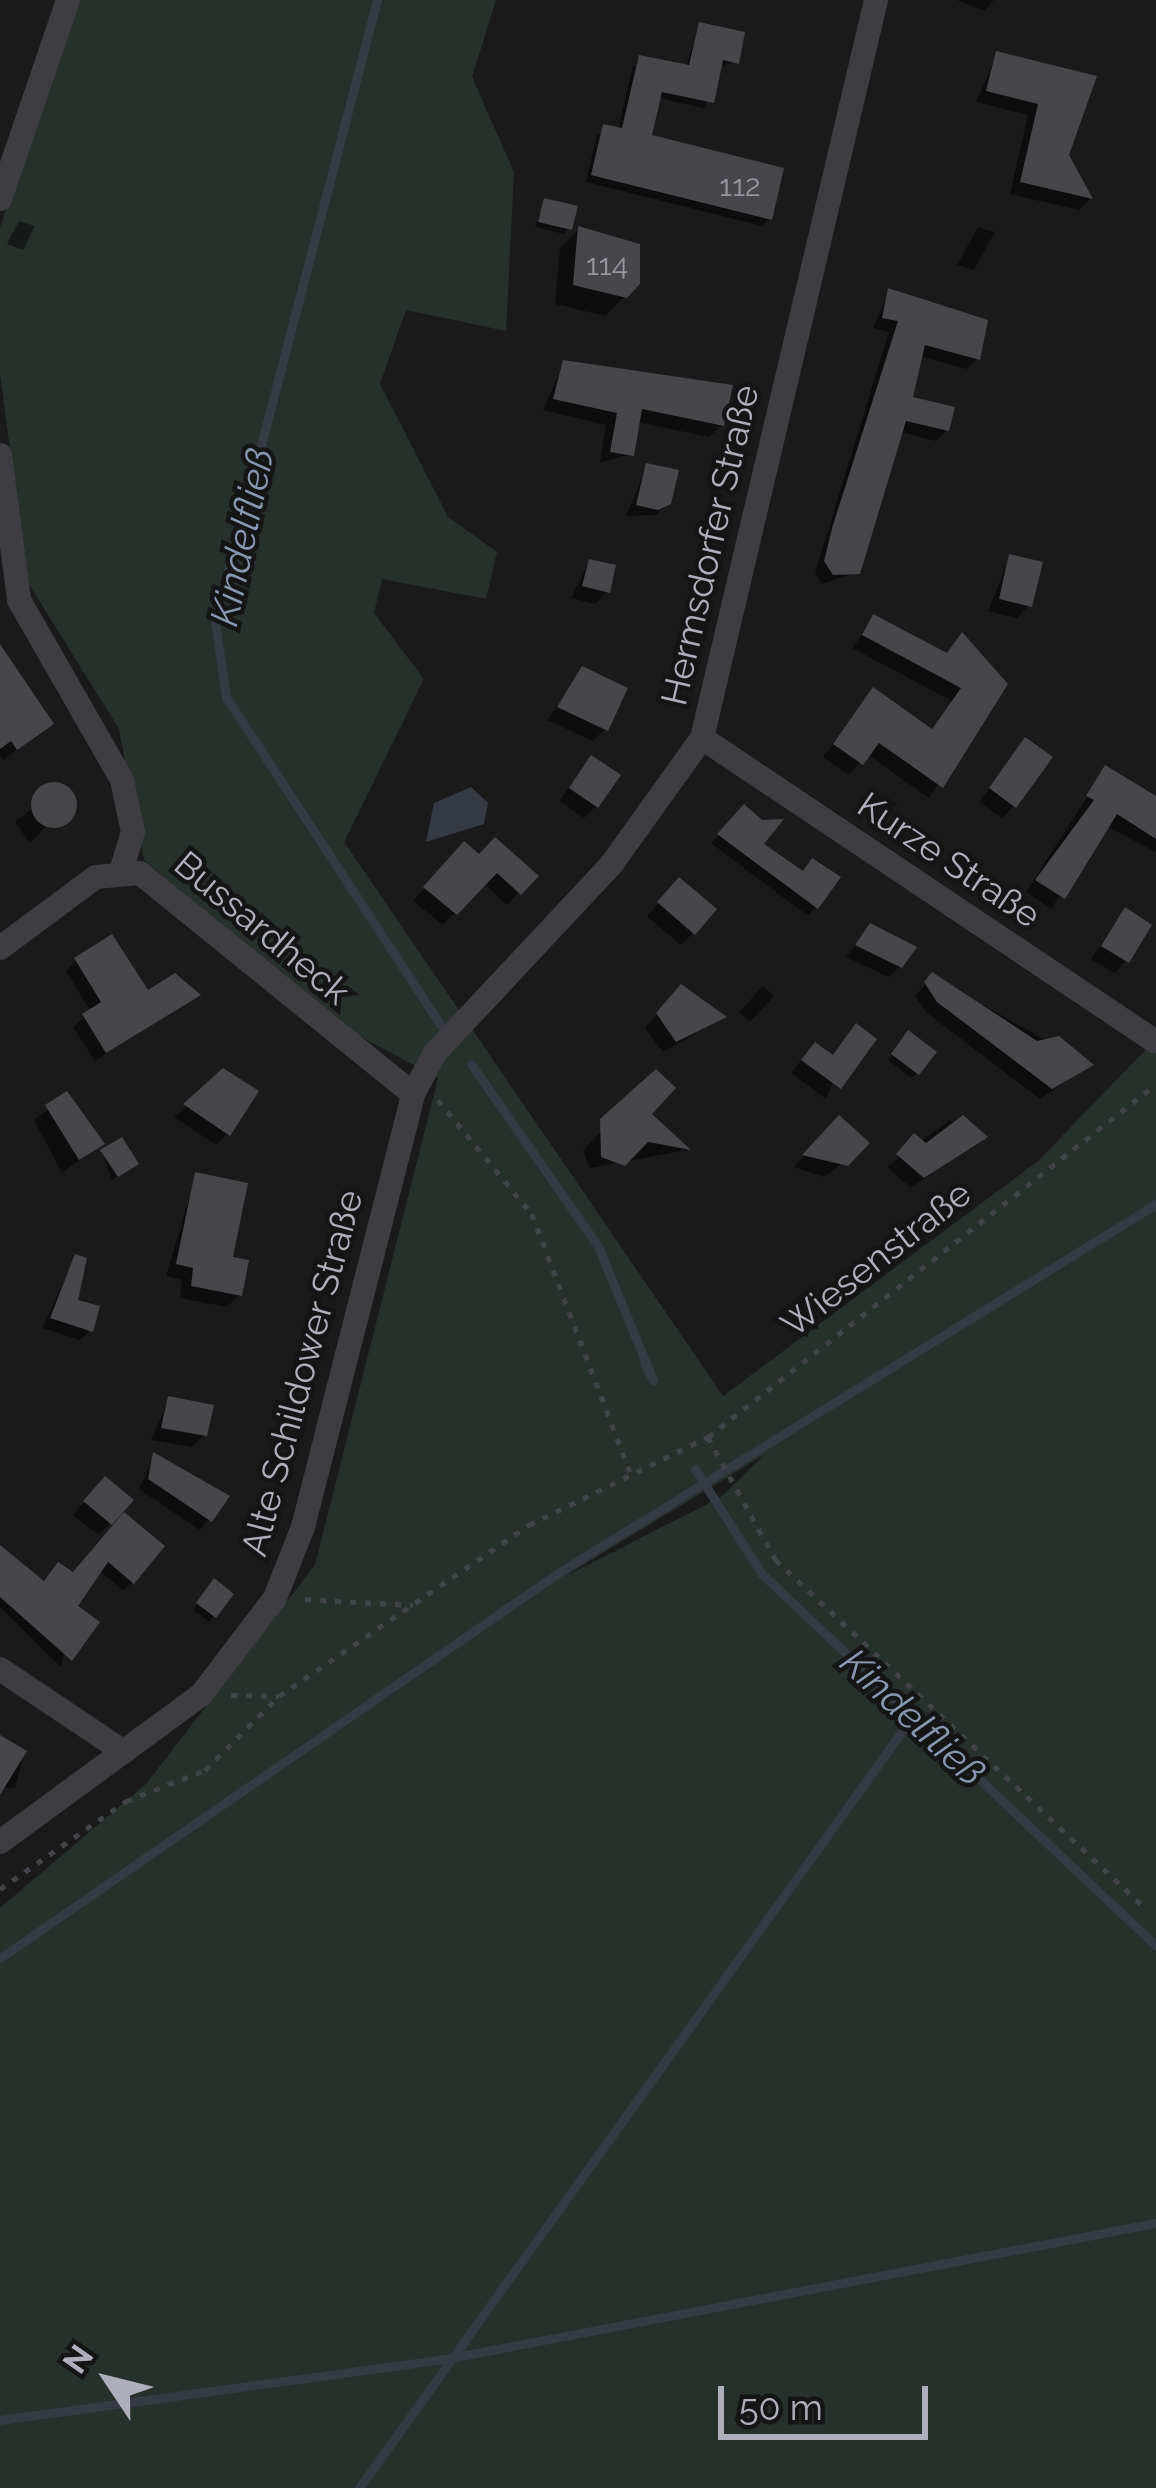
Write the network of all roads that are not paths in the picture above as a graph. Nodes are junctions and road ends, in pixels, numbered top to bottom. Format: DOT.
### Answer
graph roads {
  1 [pos="68,0"];
  2 [pos="876,0"];
  3 [pos="0,199"];
  4 [pos="0,455"];
  5 [pos="702,738"];
  6 [pos="122,868"];
  7 [pos="0,948"];
  8 [pos="463,1023"];
  9 [pos="1154,1035"];
  10 [pos="417,1089"];
  11 [pos="0,1669"];
  12 [pos="124,1752"];
  13 [pos="0,1842"];
  1 -- 3 [label="street"];
  2 -- 5 [label="street, Hermsdorfer Straße"];
  4 -- 6 [label="street"];
  5 -- 8 [label="street, Hermsdorfer Straße"];
  5 -- 9 [label="street, Kurze Straße"];
  6 -- 7 [label="street, Bussardheck"];
  6 -- 10 [label="street, Bussardheck"];
  8 -- 10 [label="street, Alte Schildower Straße"];
  10 -- 12 [label="street, Alte Schildower Straße"];
  11 -- 12 [label="street"];
  12 -- 13 [label="street, Alte Schildower Straße"];
}
